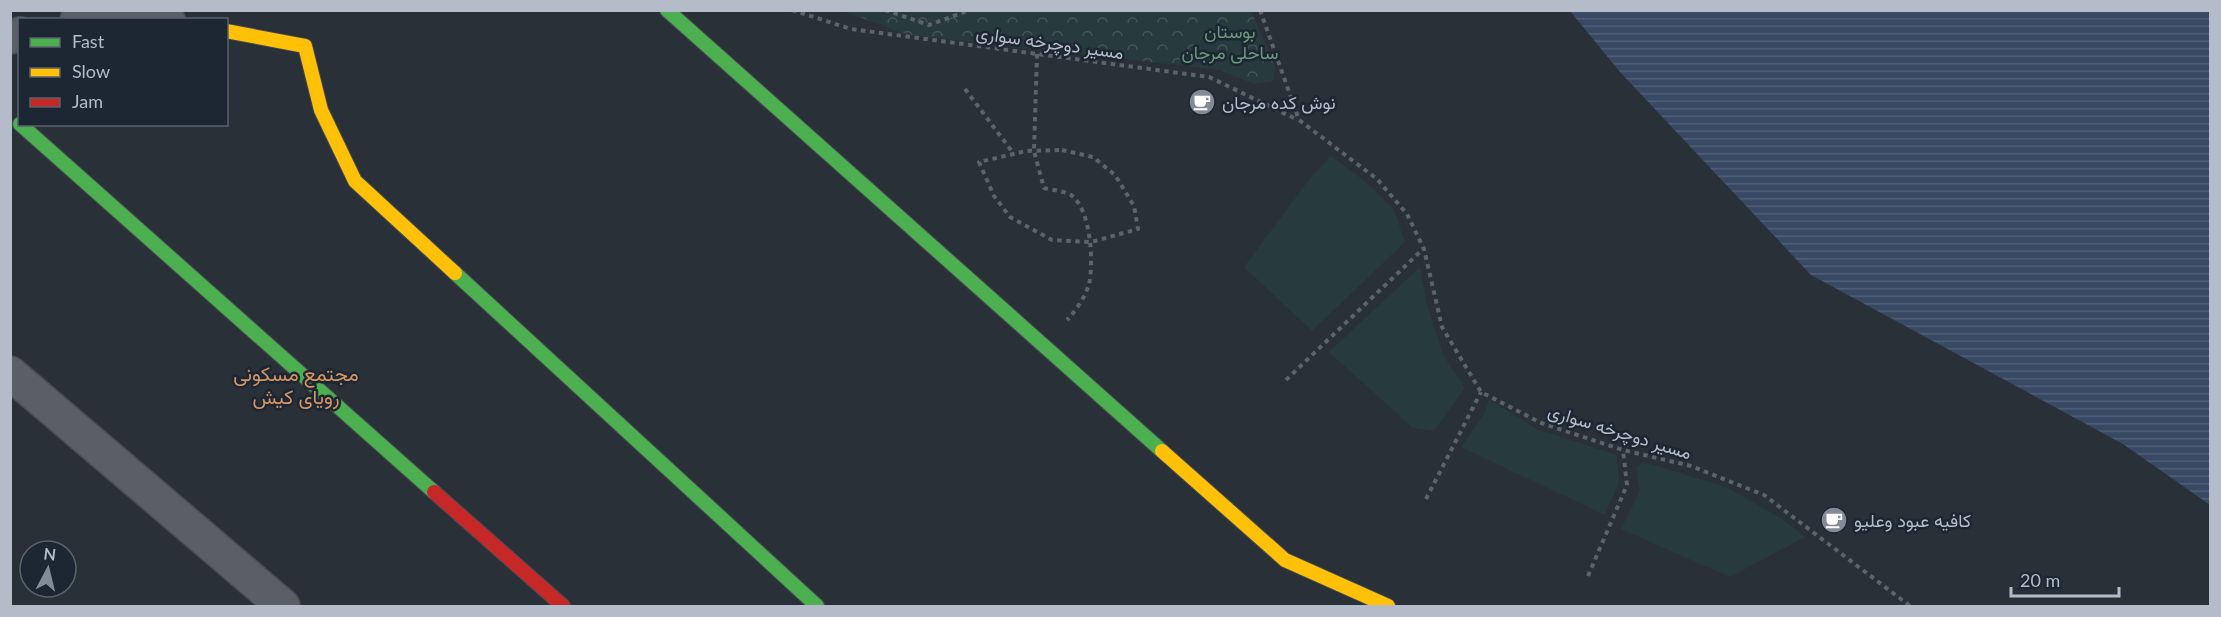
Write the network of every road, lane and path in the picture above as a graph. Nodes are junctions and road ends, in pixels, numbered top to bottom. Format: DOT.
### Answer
graph roads {
  1 [pos="112,10"];
  2 [pos="122,10"];
  3 [pos="667,10"];
  4 [pos="792,10"];
  5 [pos="885,10"];
  6 [pos="970,10"];
  7 [pos="1260,10"];
  8 [pos="84,18"];
  9 [pos="159,18"];
  10 [pos="228,31"];
  11 [pos="1037,54"];
  12 [pos="964,89"];
  13 [pos="1299,120"];
  14 [pos="22,126"];
  15 [pos="1034,151"];
  16 [pos="1014,154"];
  17 [pos="1091,243"];
  18 [pos="1424,249"];
  19 [pos="1043,344"];
  20 [pos="10,373"];
  21 [pos="1286,380"];
  22 [pos="1481,392"];
  23 [pos="1623,450"];
  24 [pos="1426,499"];
  25 [pos="1588,576"];
  26 [pos="283,606"];
  27 [pos="563,606"];
  28 [pos="817,606"];
  29 [pos="1388,606"];
  30 [pos="1910,606"];
  1 -- 8 [label="street"];
  2 -- 9 [label="street"];
  3 -- 19 [label="street"];
  4 -- 11 [label="path, مسیر دوچرخه سواری"];
  5 -- 6 [label="path"];
  7 -- 13 [label="path"];
  10 -- 28 [label="street"];
  11 -- 13 [label="path, مسیر دوچرخه سواری"];
  11 -- 15 [label="path"];
  12 -- 16 [label="path"];
  13 -- 18 [label="path, مسیر دوچرخه سواری"];
  14 -- 27 [label="street"];
  15 -- 16 [label="path"];
  15 -- 17 [label="path"];
  15 -- 17 [label="path"];
  16 -- 17 [label="path"];
  17 -- 19 [label="path"];
  18 -- 21 [label="path"];
  18 -- 22 [label="path, مسیر دوچرخه سواری"];
  19 -- 29 [label="street"];
  20 -- 26 [label="street"];
  22 -- 23 [label="path, مسیر دوچرخه سواری"];
  22 -- 24 [label="path"];
  23 -- 25 [label="path"];
  23 -- 30 [label="path, مسیر دوچرخه سواری"];
}
